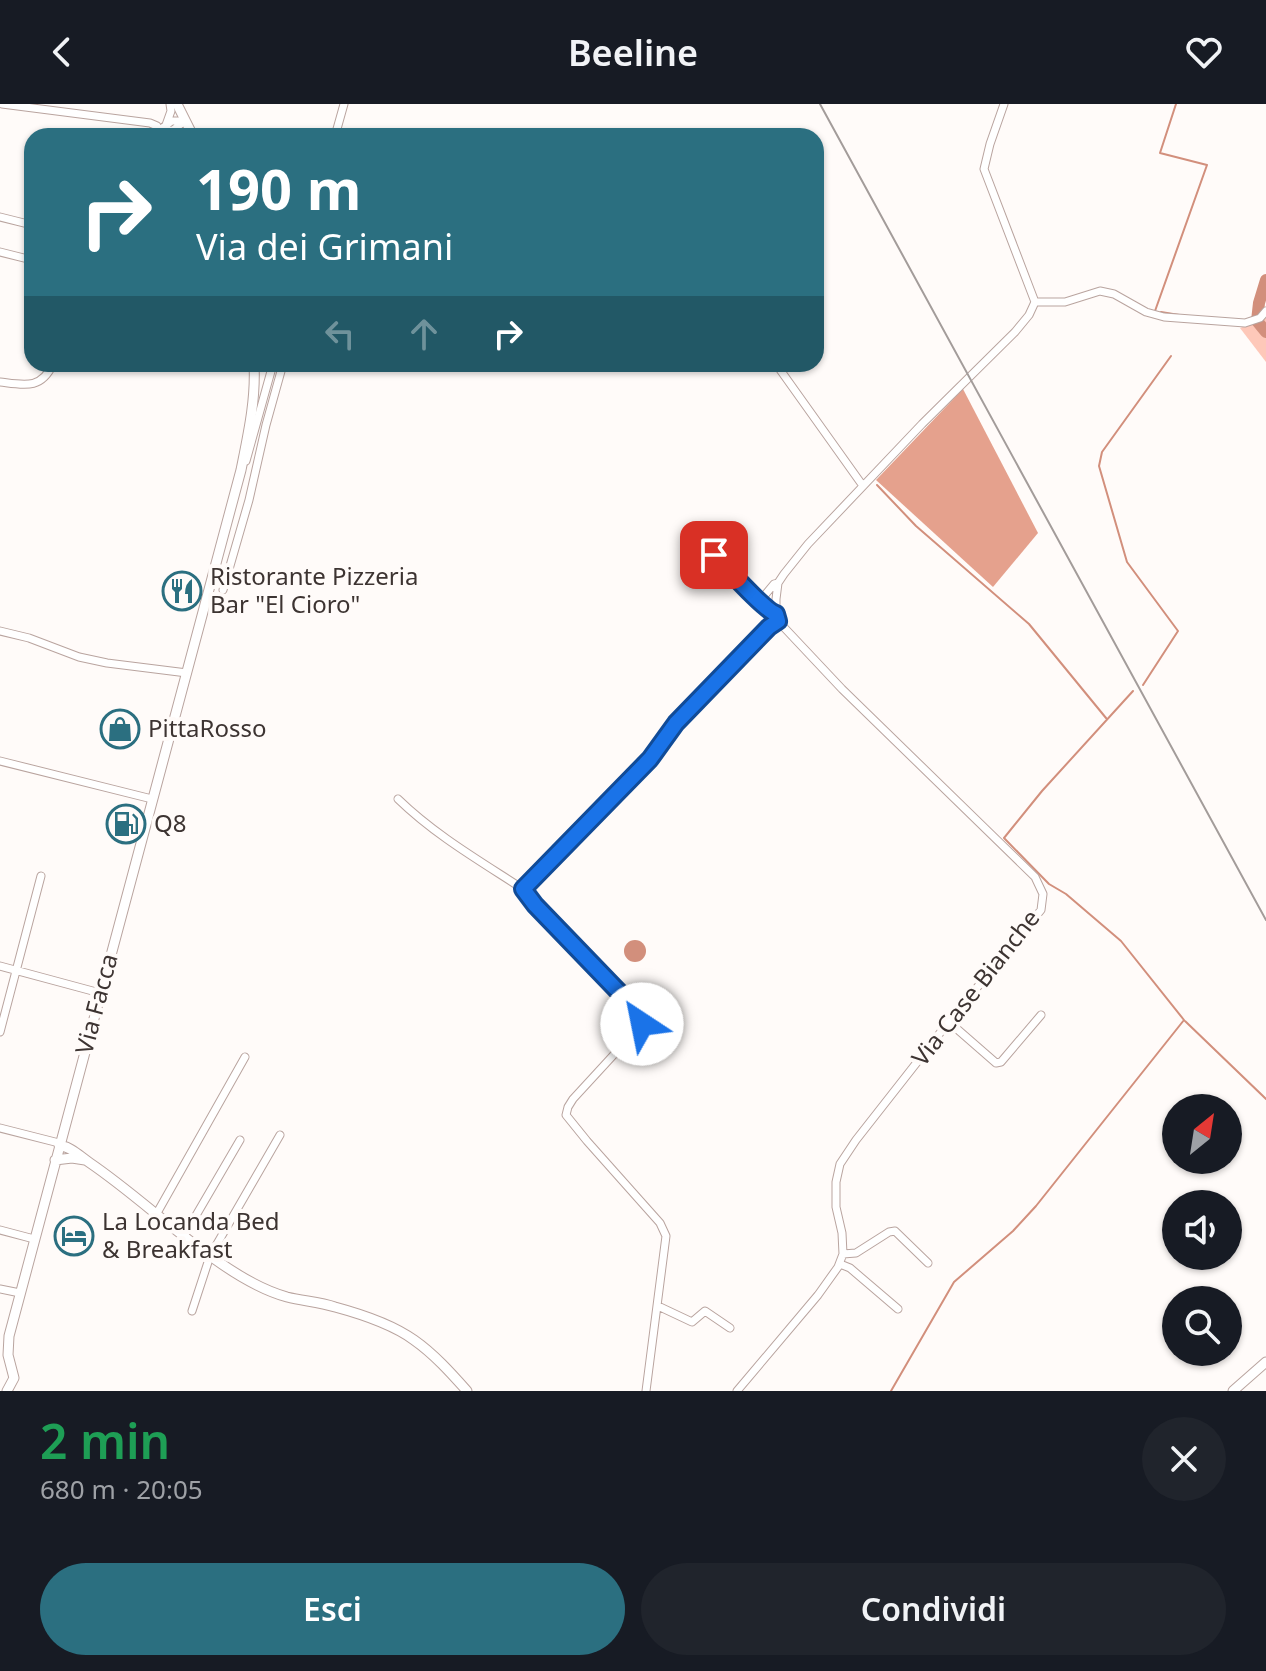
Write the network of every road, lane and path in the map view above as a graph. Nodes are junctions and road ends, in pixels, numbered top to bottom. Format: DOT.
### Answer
graph roads {
  1 [pos="2,104"];
  2 [pos="170,104"];
  3 [pos="177,104"];
  4 [pos="344,104"];
  5 [pos="1004,104"];
  6 [pos="185,121"];
  7 [pos="163,128"];
  8 [pos="166,128"];
  9 [pos="168,128"];
  10 [pos="189,128"];
  11 [pos="337,128"];
  12 [pos="0,217"];
  13 [pos="24,223"];
  14 [pos="0,252"];
  15 [pos="24,258"];
  16 [pos="1035,302"];
  17 [pos="1263,314"];
  18 [pos="49,372"];
  19 [pos="254,372"];
  20 [pos="271,372"];
  21 [pos="281,372"];
  22 [pos="782,372"];
  23 [pos="0,382"];
  24 [pos="241,470"];
  25 [pos="863,486"];
  26 [pos="714,555"];
  27 [pos="778,583"];
  28 [pos="223,590"];
  29 [pos="760,601"];
  30 [pos="777,617"];
  31 [pos="0,631"];
  32 [pos="187,673"];
  33 [pos="0,761"];
  34 [pos="152,799"];
  35 [pos="398,799"];
  36 [pos="41,876"];
  37 [pos="523,889"];
  38 [pos="0,966"];
  39 [pos="15,970"];
  40 [pos="100,993"];
  41 [pos="1041,1015"];
  42 [pos="949,1022"];
  43 [pos="0,1032"];
  44 [pos="245,1057"];
  45 [pos="0,1128"];
  46 [pos="280,1135"];
  47 [pos="240,1140"];
  48 [pos="59,1144"];
  49 [pos="55,1160"];
  50 [pos="85,1160"];
  51 [pos="157,1213"];
  52 [pos="0,1230"];
  53 [pos="184,1236"];
  54 [pos="34,1239"];
  55 [pos="843,1254"];
  56 [pos="210,1256"];
  57 [pos="928,1263"];
  58 [pos="840,1264"];
  59 [pos="0,1289"];
  60 [pos="20,1293"];
  61 [pos="658,1306"];
  62 [pos="898,1309"];
  63 [pos="192,1311"];
  64 [pos="730,1328"];
  65 [pos="9,1336"];
  66 [pos="0,1351"];
  67 [pos="5,1361"];
  68 [pos="1263,1369"];
  69 [pos="8,1391"];
  70 [pos="467,1391"];
  71 [pos="646,1391"];
  72 [pos="737,1391"];
  73 [pos="1233,1391"];
  1 -- 7 [label="street"];
  2 -- 8 [label="street"];
  3 -- 6 [label="main road"];
  4 -- 11 [label="street"];
  5 -- 16 [label="street"];
  6 -- 9 [label="street"];
  6 -- 10 [label="main road"];
  12 -- 13 [label="street"];
  14 -- 15 [label="street"];
  16 -- 17 [label="street"];
  16 -- 25 [label="street"];
  18 -- 23 [label="street"];
  19 -- 24 [label="main road, Via Facca"];
  20 -- 24 [label="street"];
  21 -- 28 [label="street"];
  22 -- 25 [label="street"];
  24 -- 32 [label="main road, Via Facca"];
  25 -- 27 [label="street"];
  26 -- 29 [label="street, Via Case Bianche"];
  27 -- 29 [label="street"];
  27 -- 30 [label="street"];
  29 -- 30 [label="street, Via Case Bianche"];
  30 -- 37 [label="street"];
  30 -- 42 [label="street, Via Case Bianche"];
  31 -- 32 [label="street"];
  32 -- 34 [label="main road, Via Facca"];
  33 -- 34 [label="street"];
  34 -- 40 [label="main road, Via Facca"];
  35 -- 37 [label="street"];
  36 -- 39 [label="street"];
  37 -- 61 [label="street"];
  38 -- 39 [label="street"];
  39 -- 40 [label="street"];
  39 -- 43 [label="street"];
  40 -- 48 [label="main road, Via Facca"];
  41 -- 42 [label="street"];
  42 -- 55 [label="street, Via Case Bianche"];
  44 -- 51 [label="street"];
  45 -- 48 [label="street"];
  46 -- 56 [label="street"];
  47 -- 53 [label="street"];
  48 -- 49 [label="main road, Via Facca"];
  48 -- 50 [label="main road"];
  49 -- 50 [label="main road"];
  49 -- 54 [label="main road, Via Facca"];
  50 -- 51 [label="main road"];
  51 -- 53 [label="main road"];
  52 -- 54 [label="street"];
  53 -- 56 [label="main road"];
  54 -- 60 [label="main road, Via Facca"];
  55 -- 57 [label="street"];
  55 -- 58 [label="street, Via Case Bianche"];
  56 -- 63 [label="street"];
  56 -- 70 [label="main road"];
  58 -- 62 [label="street"];
  58 -- 72 [label="street, Via Case Bianche"];
  59 -- 60 [label="street"];
  60 -- 65 [label="main road, Via Facca"];
  61 -- 64 [label="street"];
  61 -- 71 [label="street"];
  65 -- 66 [label="main road, Via Facca"];
  65 -- 67 [label="main road, Via Facca"];
  67 -- 69 [label="main road, Via Facca"];
  68 -- 73 [label="main road"];
}
